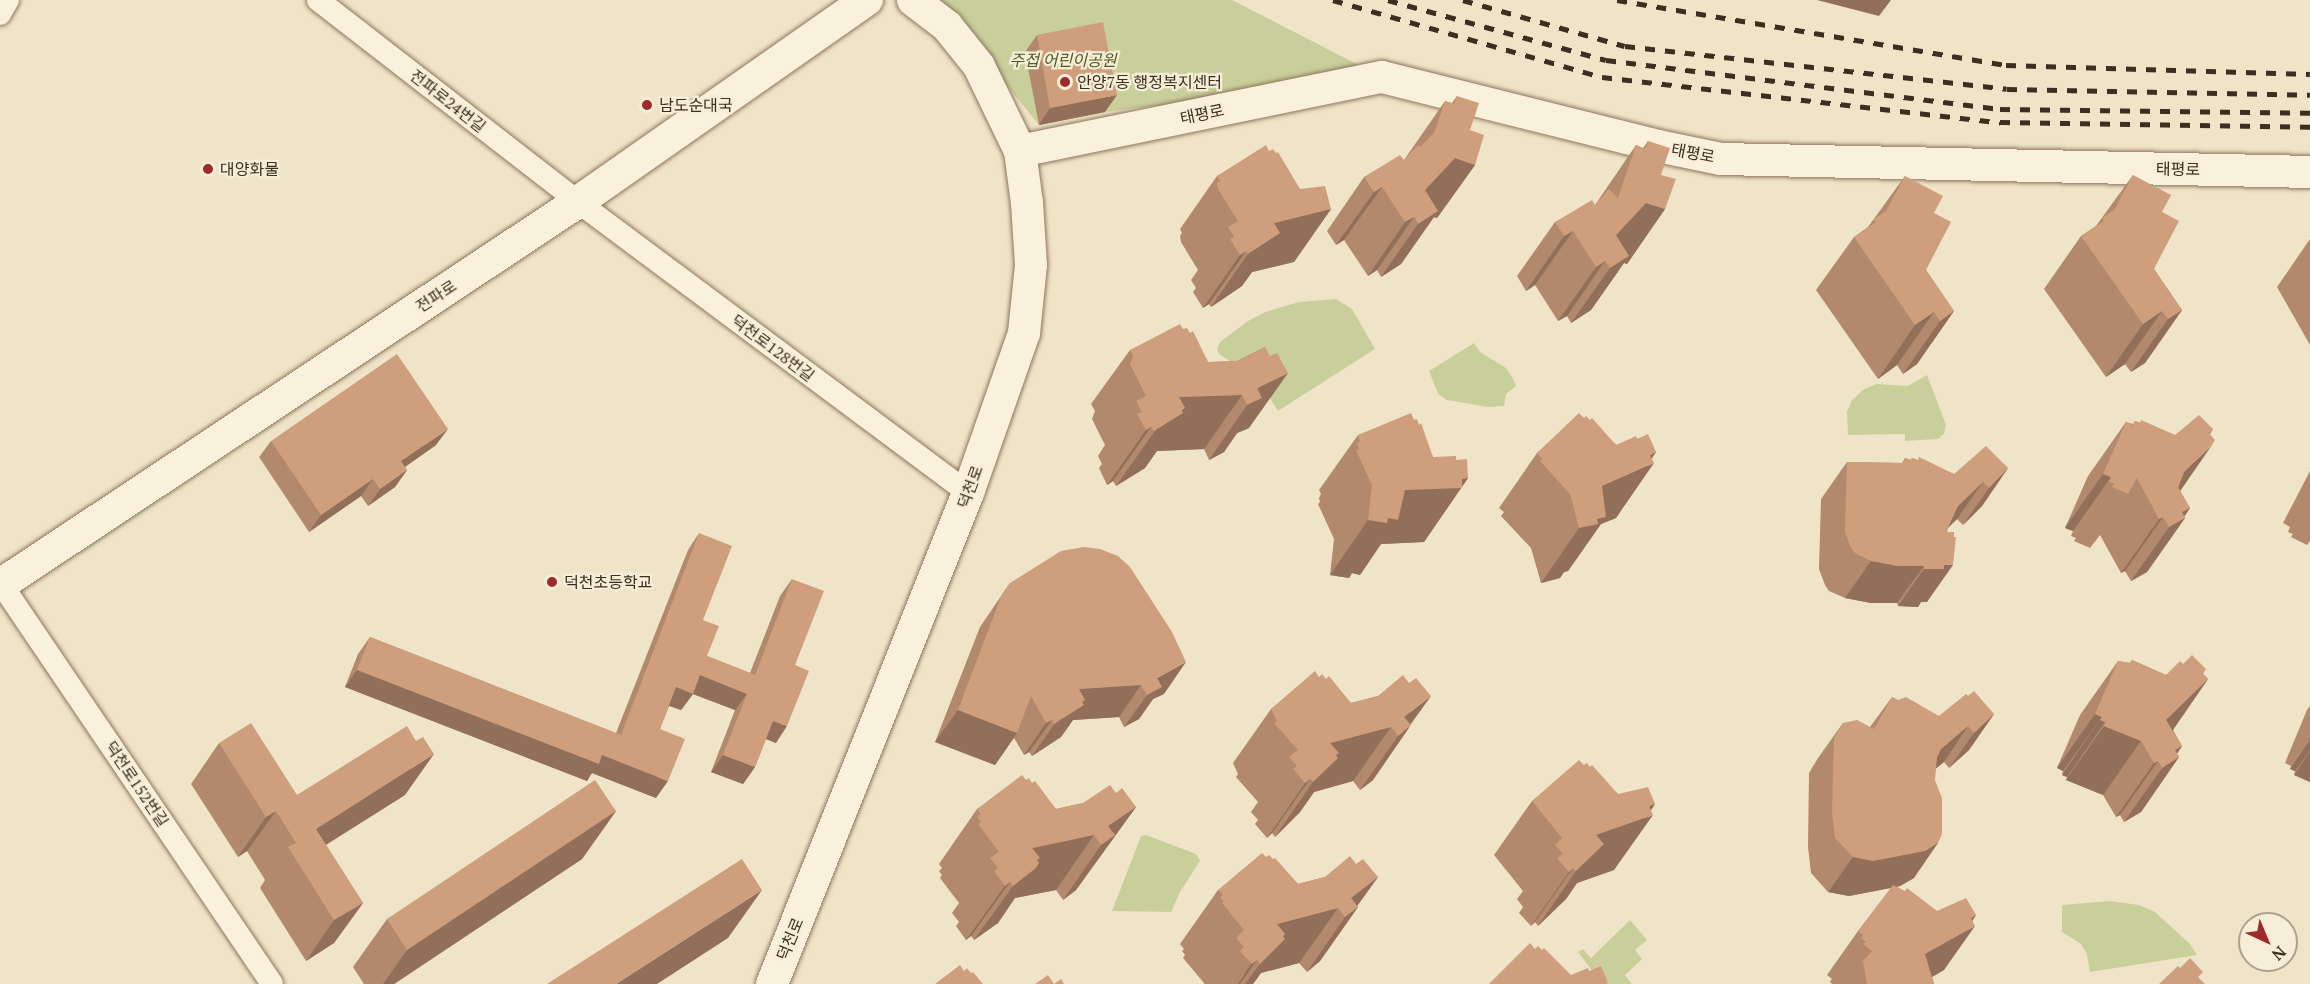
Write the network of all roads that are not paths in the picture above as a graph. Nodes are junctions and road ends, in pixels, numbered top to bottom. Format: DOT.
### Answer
graph roads {
  1 [pos="8,0"];
  2 [pos="318,0"];
  3 [pos="867,0"];
  4 [pos="913,0"];
  5 [pos="0,14"];
  6 [pos="1020,151"];
  7 [pos="2310,172"];
  8 [pos="578,202"];
  9 [pos="968,493"];
  10 [pos="1,583"];
  11 [pos="272,984"];
  12 [pos="772,984"];
  1 -- 5 [label="street"];
  2 -- 8 [label="street, 전파로24번길"];
  3 -- 8 [label="street, 전파로"];
  4 -- 6 [label="street, 덕천로"];
  6 -- 7 [label="street, 태평로"];
  6 -- 9 [label="street, 덕천로"];
  8 -- 9 [label="street, 덕천로128번길"];
  8 -- 10 [label="street, 전파로"];
  9 -- 12 [label="street, 덕천로"];
  10 -- 11 [label="street, 덕천로152번길"];
}
